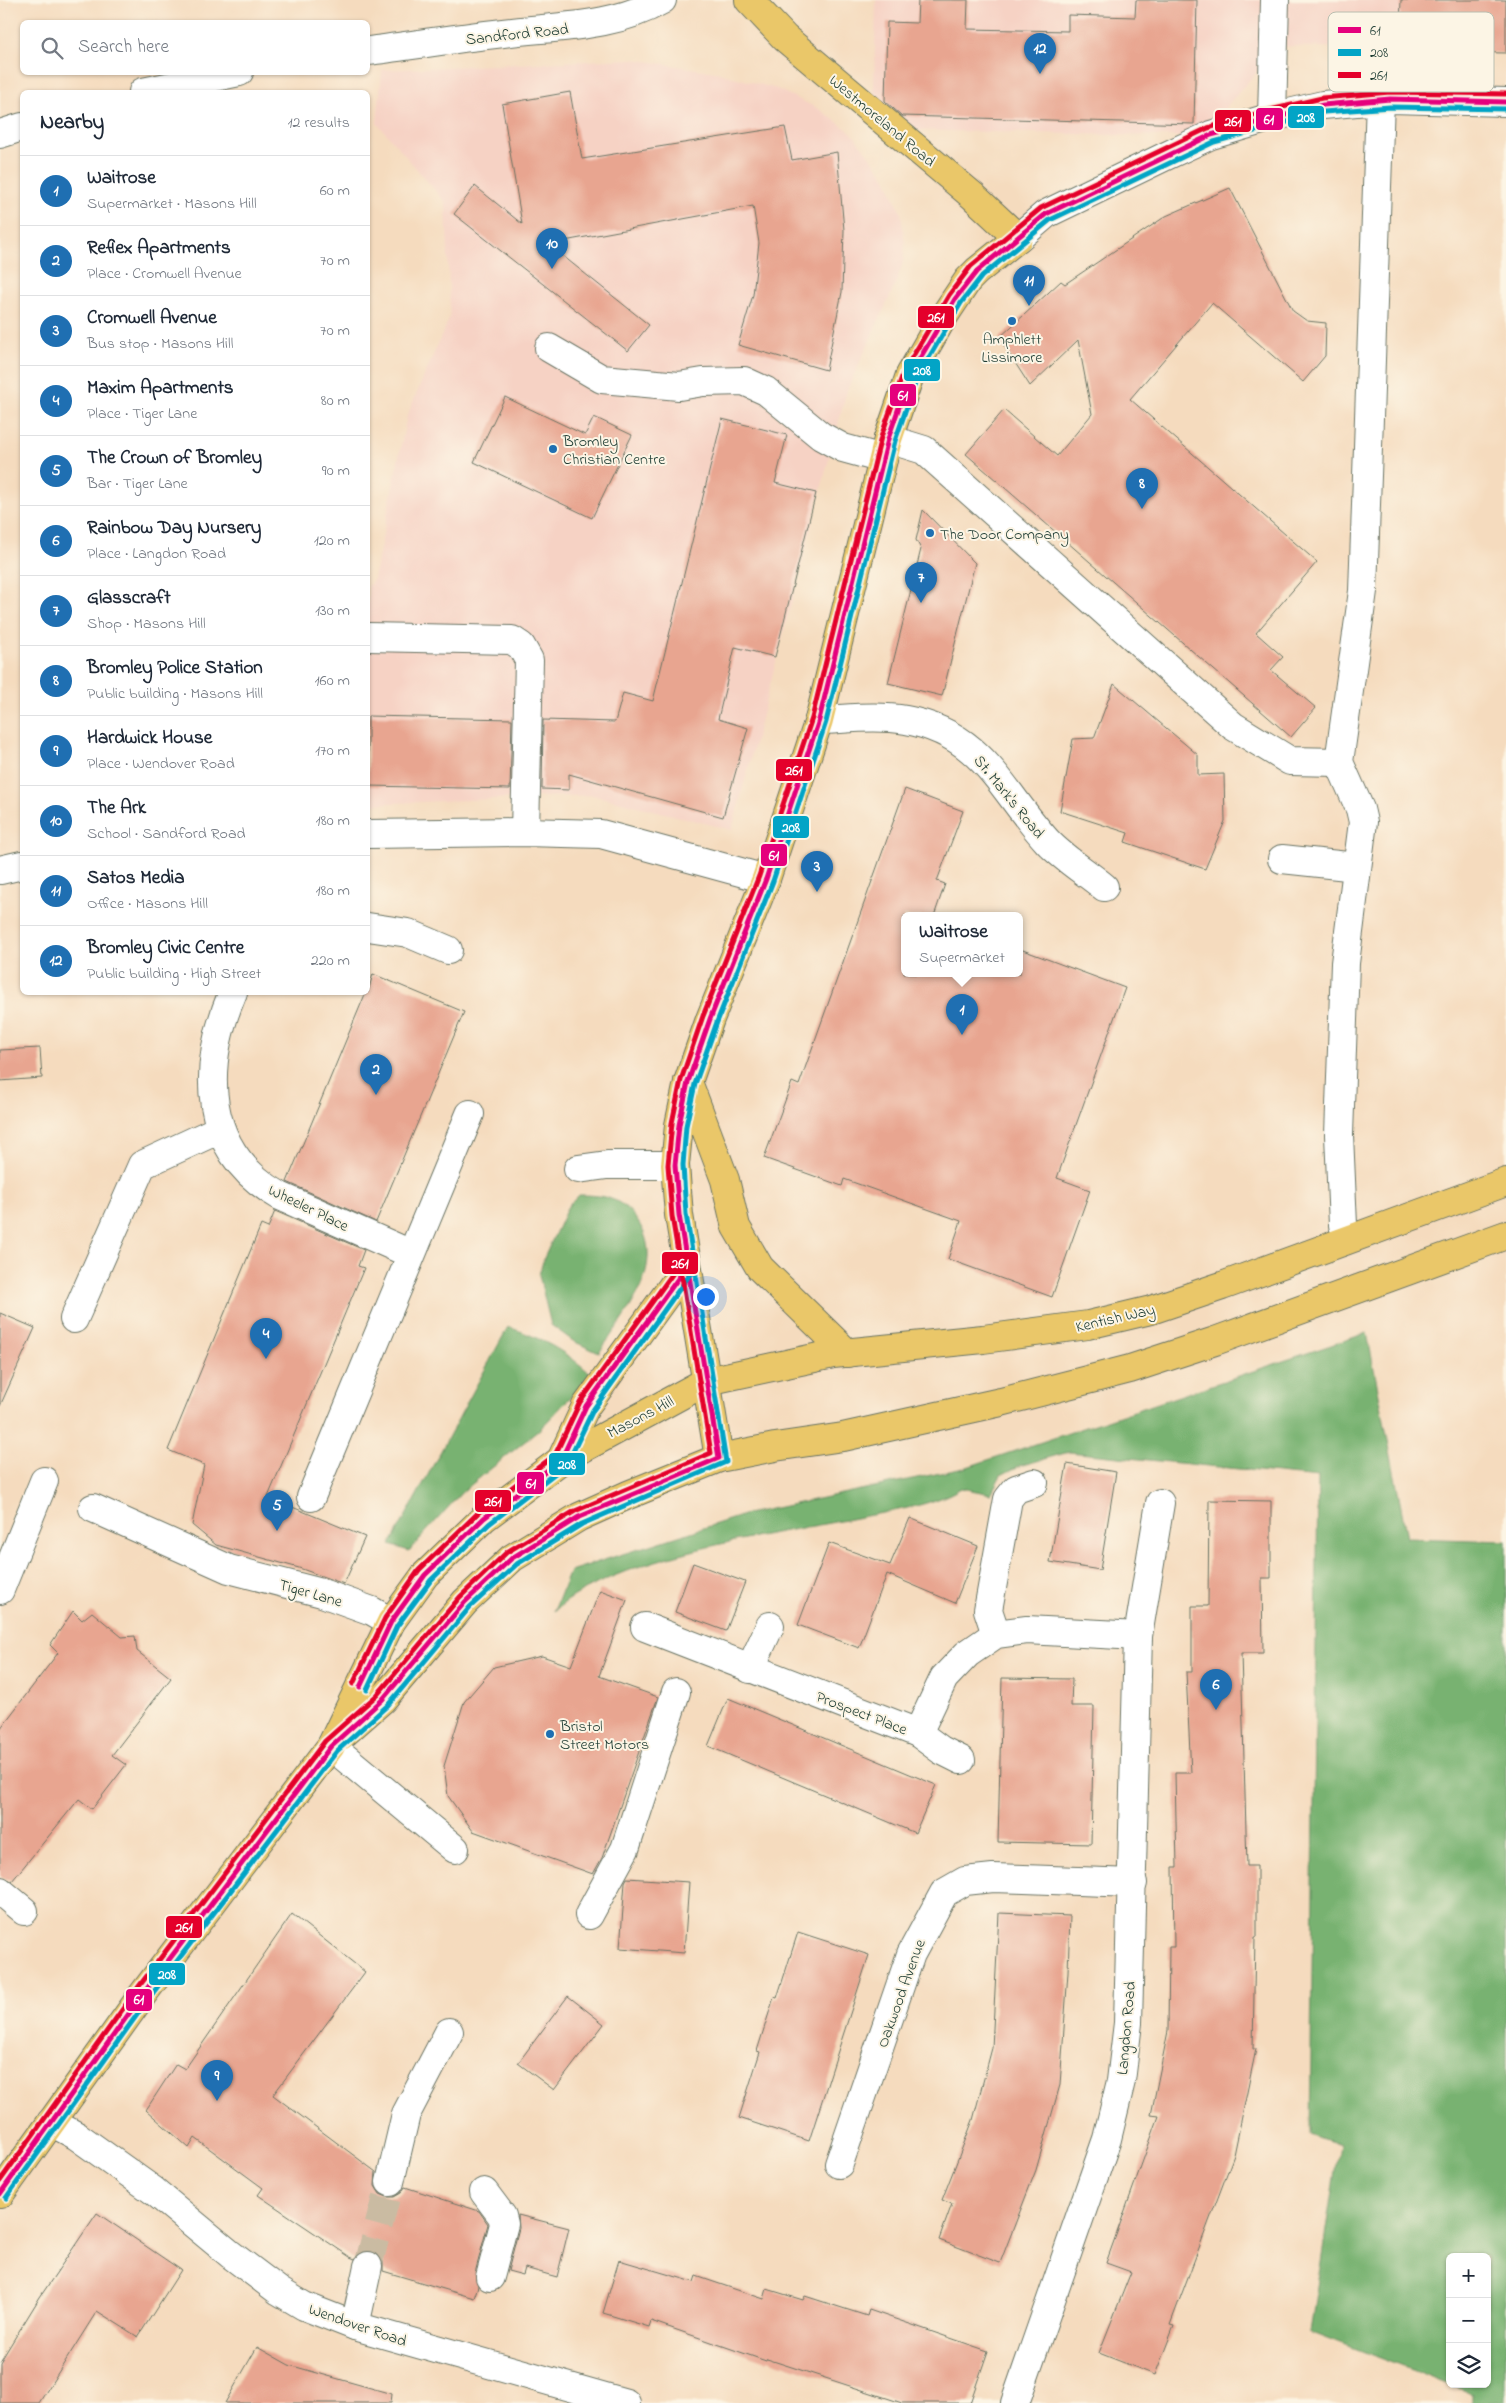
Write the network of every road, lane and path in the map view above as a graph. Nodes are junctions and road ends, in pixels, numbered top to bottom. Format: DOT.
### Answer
graph roads {
  1 [pos="662,0"];
  2 [pos="749,0"];
  3 [pos="1275,0"];
  4 [pos="370,52"];
  5 [pos="226,75"];
  6 [pos="159,90"];
  7 [pos="1380,100"];
  8 [pos="1506,102"];
  9 [pos="1272,117"];
  10 [pos="20,129"];
  11 [pos="0,134"];
  12 [pos="1018,238"];
  13 [pos="549,348"];
  14 [pos="885,449"];
  15 [pos="370,637"];
  16 [pos="819,720"];
  17 [pos="1339,762"];
  18 [pos="525,832"];
  19 [pos="370,834"];
  20 [pos="1282,859"];
  21 [pos="20,865"];
  22 [pos="1357,867"];
  23 [pos="0,870"];
  24 [pos="766,879"];
  25 [pos="1104,887"];
  26 [pos="370,927"];
  27 [pos="448,950"];
  28 [pos="233,995"];
  29 [pos="688,1082"];
  30 [pos="470,1114"];
  31 [pos="220,1129"];
  32 [pos="675,1164"];
  33 [pos="578,1170"];
  34 [pos="1506,1182"];
  35 [pos="1342,1225"];
  36 [pos="1506,1234"];
  37 [pos="412,1254"];
  38 [pos="687,1266"];
  39 [pos="74,1319"];
  40 [pos="846,1353"];
  41 [pos="707,1381"];
  42 [pos="719,1458"];
  43 [pos="561,1460"];
  44 [pos="44,1481"];
  45 [pos="1034,1483"];
  46 [pos="311,1497"];
  47 [pos="1160,1502"];
  48 [pos="93,1508"];
  49 [pos="0,1590"];
  50 [pos="392,1622"];
  51 [pos="770,1626"];
  52 [pos="645,1627"];
  53 [pos="996,1634"];
  54 [pos="1138,1636"];
  55 [pos="750,1669"];
  56 [pos="676,1692"];
  57 [pos="918,1733"];
  58 [pos="331,1746"];
  59 [pos="961,1760"];
  60 [pos="455,1849"];
  61 [pos="1133,1882"];
  62 [pos="0,1891"];
  63 [pos="24,1911"];
  64 [pos="589,1915"];
  65 [pos="449,2032"];
  66 [pos="51,2122"];
  67 [pos="840,2164"];
  68 [pos="390,2182"];
  69 [pos="484,2192"];
  70 [pos="0,2194"];
  71 [pos="368,2266"];
  72 [pos="490,2277"];
  73 [pos="355,2326"];
  74 [pos="626,2403"];
  75 [pos="1014,2403"];
  1 -- 4 [label="street, Sandford Road"];
  2 -- 12 [label="main road, Westmoreland Road"];
  3 -- 9 [label="street"];
  5 -- 6 [label="street"];
  7 -- 8 [label="street"];
  7 -- 9 [label="street"];
  7 -- 17 [label="street"];
  9 -- 12 [label="street"];
  10 -- 11 [label="street"];
  12 -- 14 [label="main road"];
  13 -- 14 [label="street"];
  14 -- 16 [label="main road"];
  14 -- 17 [label="street"];
  15 -- 18 [label="street"];
  16 -- 24 [label="main road"];
  16 -- 25 [label="street, St. Mark's Road"];
  17 -- 22 [label="street"];
  18 -- 19 [label="street"];
  18 -- 24 [label="street"];
  20 -- 22 [label="street"];
  21 -- 23 [label="street"];
  22 -- 35 [label="street"];
  24 -- 29 [label="main road"];
  26 -- 27 [label="street"];
  28 -- 31 [label="street, Wheeler Place"];
  29 -- 32 [label="main road"];
  29 -- 40 [label="main road"];
  30 -- 37 [label="street"];
  31 -- 37 [label="street, Wheeler Place"];
  31 -- 39 [label="street"];
  32 -- 33 [label="street"];
  32 -- 38 [label="main road"];
  34 -- 40 [label="main road, Kentish Way"];
  36 -- 42 [label="main road"];
  37 -- 46 [label="street"];
  38 -- 41 [label="main road"];
  38 -- 43 [label="main road"];
  40 -- 41 [label="main road, Kentish Way"];
  41 -- 42 [label="main road"];
  41 -- 43 [label="main road, Masons Hill"];
  42 -- 58 [label="main road, Masons Hill"];
  43 -- 50 [label="main road, Masons Hill"];
  44 -- 49 [label="street"];
  45 -- 53 [label="street"];
  47 -- 54 [label="street, Langdon Road"];
  48 -- 50 [label="street, Tiger Lane"];
  50 -- 58 [label="main road, Masons Hill"];
  51 -- 55 [label="street"];
  52 -- 55 [label="street, Prospect Place"];
  53 -- 54 [label="street, Prospect Place"];
  53 -- 57 [label="street, Prospect Place"];
  54 -- 61 [label="street, Langdon Road"];
  55 -- 57 [label="street, Prospect Place"];
  56 -- 64 [label="street"];
  57 -- 59 [label="street"];
  58 -- 60 [label="street"];
  58 -- 66 [label="main road, Masons Hill"];
  61 -- 67 [label="street, Oakwood Avenue"];
  61 -- 75 [label="street, Langdon Road"];
  62 -- 63 [label="street"];
  65 -- 68 [label="street"];
  66 -- 70 [label="main road, Masons Hill"];
  66 -- 73 [label="street, Wendover Road"];
  69 -- 72 [label="street"];
  71 -- 73 [label="street"];
  73 -- 74 [label="street, Wendover Road"];
}
